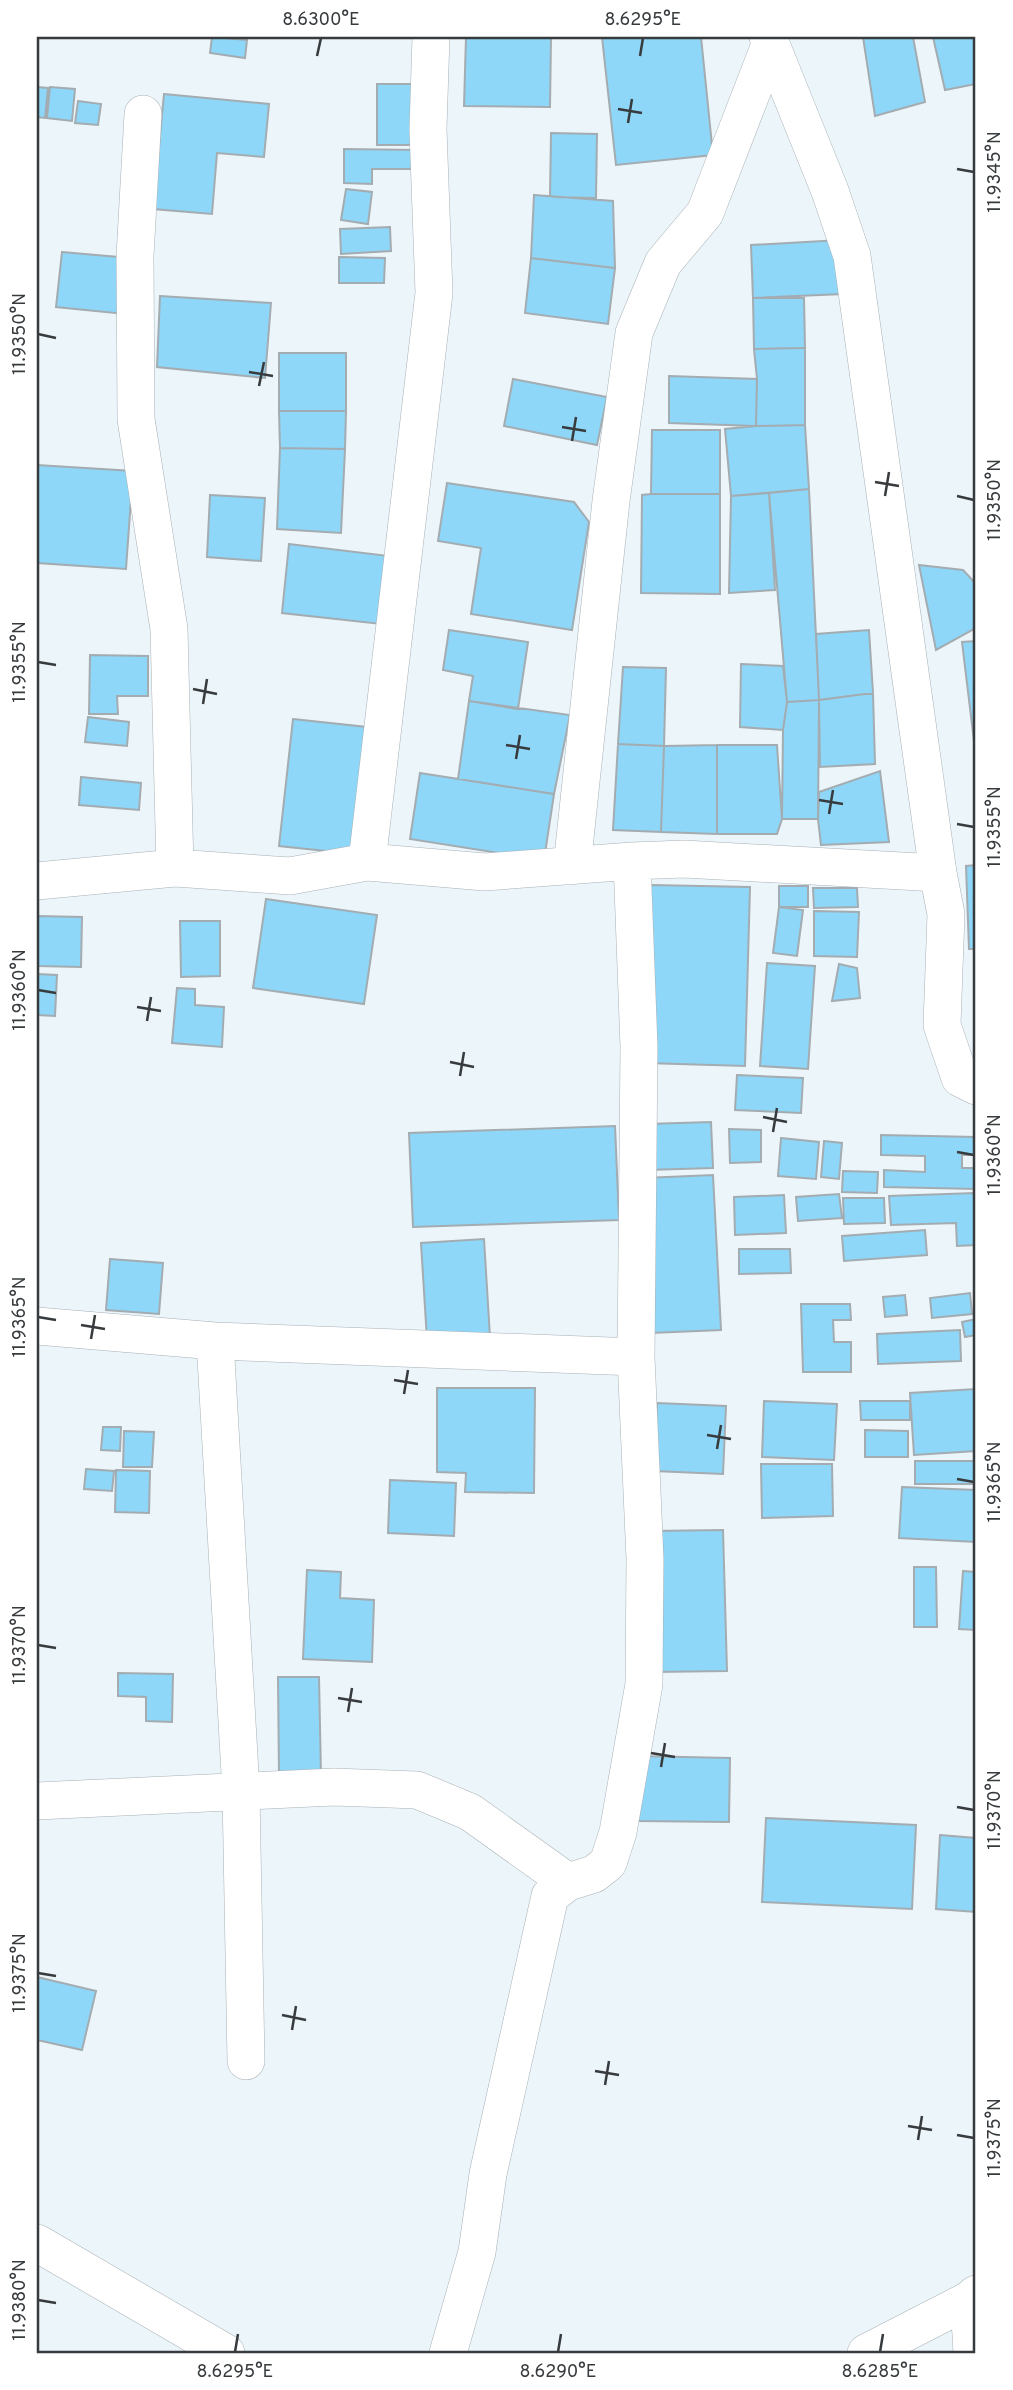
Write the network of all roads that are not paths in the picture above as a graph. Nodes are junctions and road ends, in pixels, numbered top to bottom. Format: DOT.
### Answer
graph roads {
  1 [pos="431,37"];
  2 [pos="769,41"];
  3 [pos="143,114"];
  4 [pos="632,860"];
  5 [pos="367,862"];
  6 [pos="572,866"];
  7 [pos="175,868"];
  8 [pos="938,873"];
  9 [pos="37,881"];
  10 [pos="976,1086"];
  11 [pos="37,1326"];
  12 [pos="215,1341"];
  13 [pos="636,1357"];
  14 [pos="241,1791"];
  15 [pos="37,1801"];
  16 [pos="568,1882"];
  17 [pos="246,2061"];
  18 [pos="37,2243"];
  19 [pos="973,2297"];
  20 [pos="226,2353"];
  21 [pos="448,2353"];
  22 [pos="866,2353"];
  23 [pos="972,2353"];
  1 -- 5 [label="street"];
  2 -- 6 [label="street"];
  2 -- 8 [label="street"];
  3 -- 7 [label="street"];
  4 -- 6 [label="street"];
  4 -- 8 [label="street"];
  4 -- 13 [label="street"];
  5 -- 6 [label="street"];
  5 -- 7 [label="street"];
  7 -- 9 [label="street"];
  8 -- 10 [label="street"];
  11 -- 12 [label="street"];
  12 -- 13 [label="street"];
  12 -- 14 [label="street"];
  13 -- 16 [label="street"];
  14 -- 15 [label="street"];
  14 -- 16 [label="street"];
  14 -- 17 [label="street"];
  16 -- 21 [label="street"];
  18 -- 20 [label="street"];
  19 -- 22 [label="street"];
  19 -- 23 [label="street"];
}
